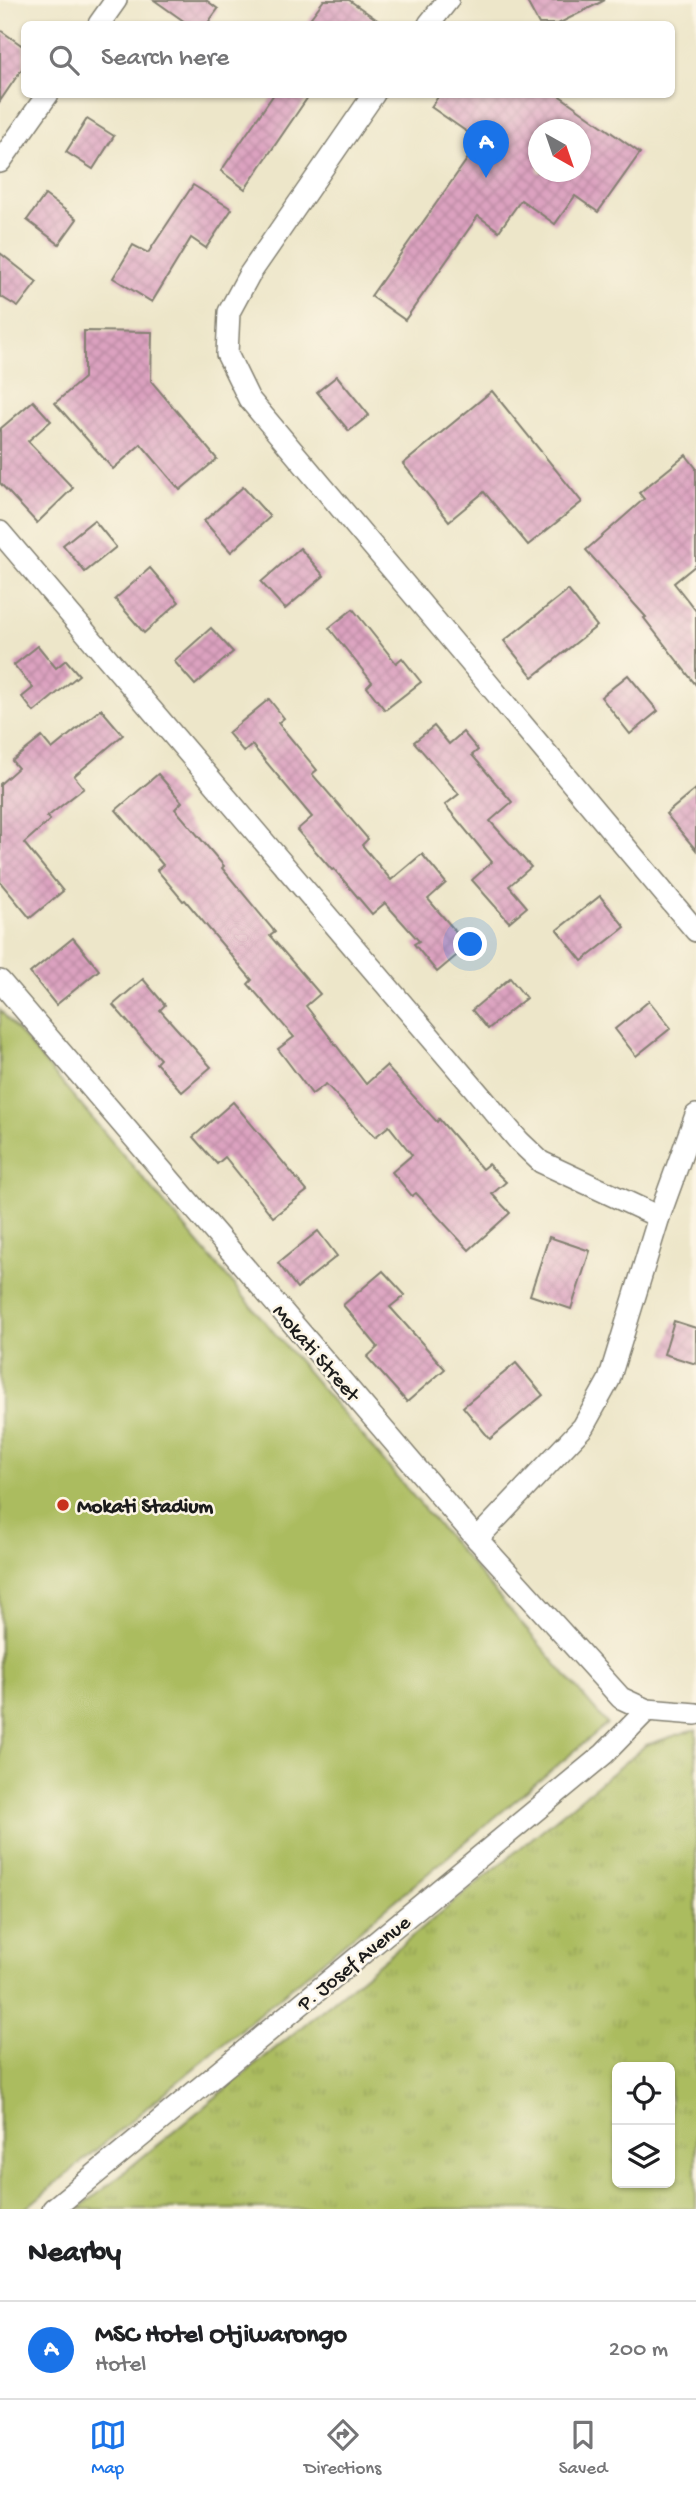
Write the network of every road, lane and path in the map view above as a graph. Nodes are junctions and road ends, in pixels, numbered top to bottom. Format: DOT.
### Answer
graph roads {
  1 [pos="116,0"];
  2 [pos="448,0"];
  3 [pos="101,21"];
  4 [pos="431,21"];
  5 [pos="45,98"];
  6 [pos="371,98"];
  7 [pos="0,162"];
  8 [pos="0,532"];
  9 [pos="696,931"];
  10 [pos="0,981"];
  11 [pos="696,1115"];
  12 [pos="659,1217"];
  13 [pos="477,1539"];
  14 [pos="647,1710"];
  15 [pos="696,1714"];
  16 [pos="53,2209"];
  1 -- 3 [label="street"];
  2 -- 4 [label="street"];
  5 -- 7 [label="street"];
  6 -- 9 [label="street"];
  8 -- 12 [label="street"];
  10 -- 13 [label="street, Mokati Street"];
  11 -- 12 [label="street"];
  12 -- 13 [label="street"];
  13 -- 14 [label="street, Mokati Street"];
  14 -- 15 [label="street"];
  14 -- 16 [label="street, P. Josef Avenue"];
}
